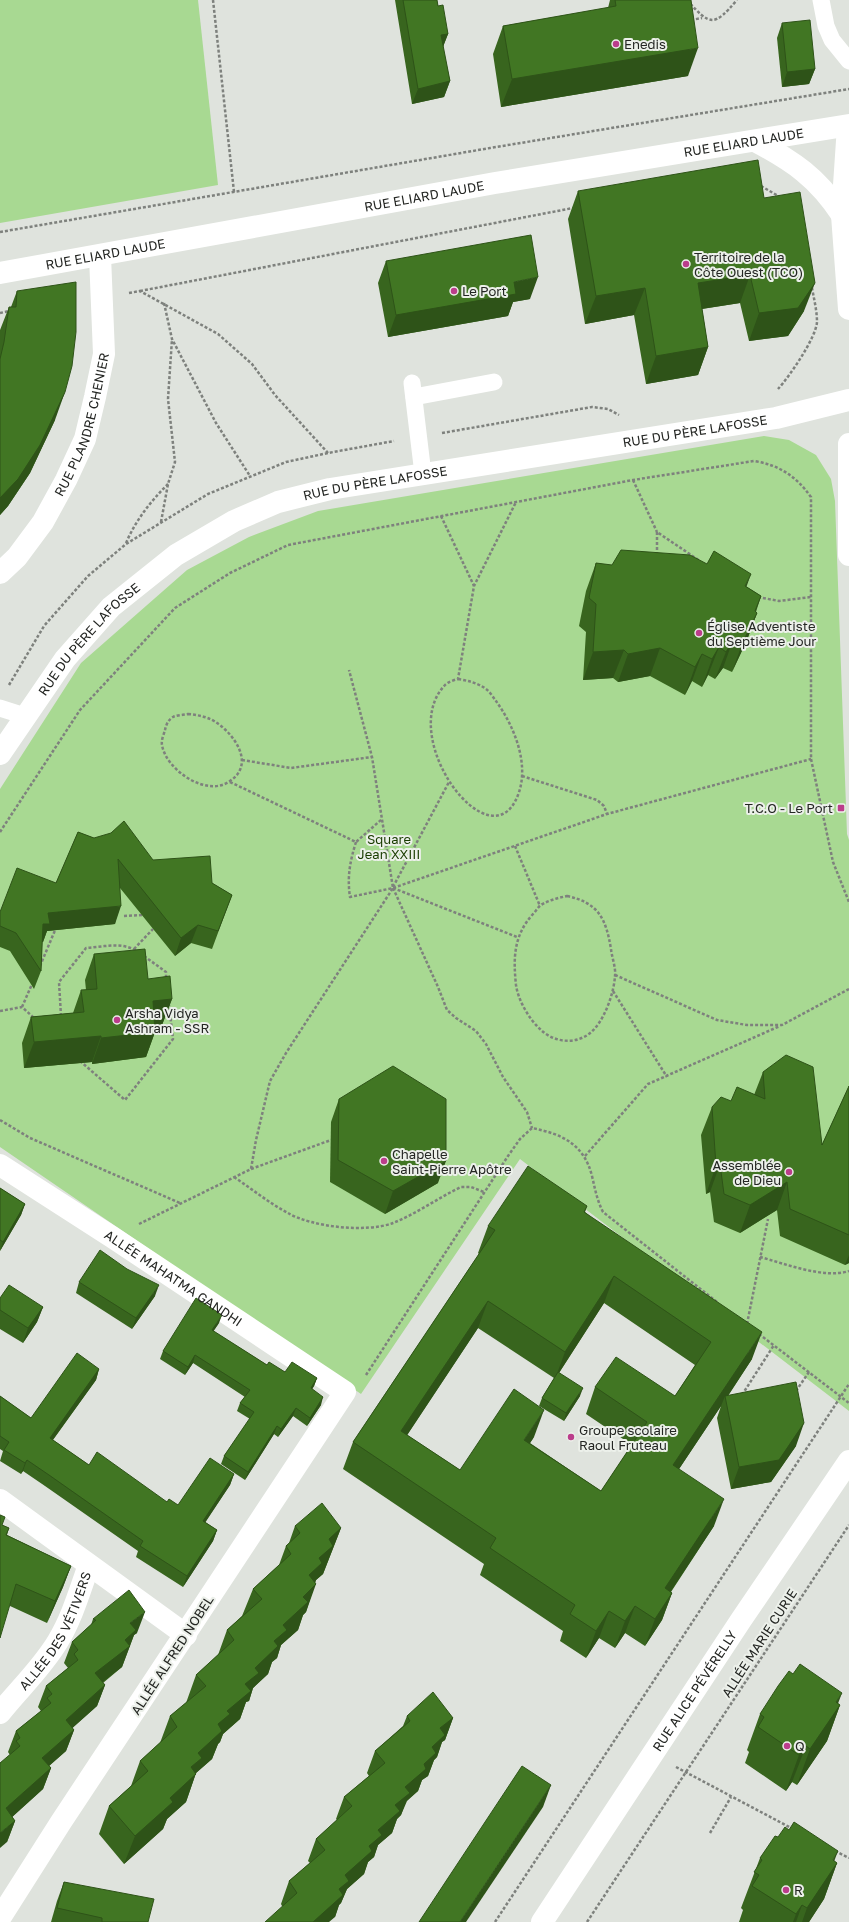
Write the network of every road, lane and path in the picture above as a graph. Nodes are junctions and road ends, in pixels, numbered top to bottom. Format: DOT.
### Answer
graph roads {
  1 [pos="212,0"];
  2 [pos="686,0"];
  3 [pos="737,0"];
  4 [pos="821,0"];
  5 [pos="703,18"];
  6 [pos="687,20"];
  7 [pos="849,61"];
  8 [pos="849,89"];
  9 [pos="848,125"];
  10 [pos="755,141"];
  11 [pos="234,192"];
  12 [pos="846,209"];
  13 [pos="0,232"];
  14 [pos="100,256"];
  15 [pos="0,273"];
  16 [pos="103,297"];
  17 [pos="163,303"];
  18 [pos="849,309"];
  19 [pos="15,310"];
  20 [pos="0,313"];
  21 [pos="172,339"];
  22 [pos="494,382"];
  23 [pos="849,400"];
  24 [pos="849,444"];
  25 [pos="328,453"];
  26 [pos="423,474"];
  27 [pos="250,476"];
  28 [pos="633,480"];
  29 [pos="168,484"];
  30 [pos="516,502"];
  31 [pos="441,516"];
  32 [pos="161,522"];
  33 [pos="658,532"];
  34 [pos="126,544"];
  35 [pos="849,547"];
  36 [pos="849,555"];
  37 [pos="656,560"];
  38 [pos="704,563"];
  39 [pos="0,573"];
  40 [pos="474,586"];
  41 [pos="754,595"];
  42 [pos="811,598"];
  43 [pos="349,670"];
  44 [pos="458,679"];
  45 [pos="0,708"];
  46 [pos="25,716"];
  47 [pos="0,754"];
  48 [pos="372,757"];
  49 [pos="242,760"];
  50 [pos="811,760"];
  51 [pos="522,776"];
  52 [pos="230,782"];
  53 [pos="449,782"];
  54 [pos="607,814"];
  55 [pos="382,820"];
  56 [pos="0,832"];
  57 [pos="356,842"];
  58 [pos="516,846"];
  59 [pos="393,888"];
  60 [pos="849,902"];
  61 [pos="540,906"];
  62 [pos="151,914"];
  63 [pos="124,916"];
  64 [pos="63,925"];
  65 [pos="49,928"];
  66 [pos="56,928"];
  67 [pos="153,929"];
  68 [pos="517,937"];
  69 [pos="134,949"];
  70 [pos="38,971"];
  71 [pos="615,975"];
  72 [pos="35,978"];
  73 [pos="167,987"];
  74 [pos="849,989"];
  75 [pos="612,990"];
  76 [pos="169,1002"];
  77 [pos="22,1007"];
  78 [pos="0,1011"];
  79 [pos="61,1018"];
  80 [pos="37,1022"];
  81 [pos="782,1025"];
  82 [pos="74,1056"];
  83 [pos="667,1077"];
  84 [pos="0,1120"];
  85 [pos="532,1128"];
  86 [pos="330,1140"];
  87 [pos="585,1156"];
  88 [pos="0,1165"];
  89 [pos="251,1169"];
  90 [pos="234,1177"];
  91 [pos="484,1192"];
  92 [pos="180,1204"];
  93 [pos="768,1219"];
  94 [pos="112,1237"];
  95 [pos="760,1257"];
  96 [pos="849,1271"];
  97 [pos="722,1305"];
  98 [pos="740,1320"];
  99 [pos="746,1324"];
  100 [pos="752,1328"];
  101 [pos="758,1333"];
  102 [pos="774,1345"];
  103 [pos="809,1372"];
  104 [pos="849,1384"];
  105 [pos="345,1392"];
  106 [pos="796,1392"];
  107 [pos="741,1396"];
  108 [pos="841,1397"];
  109 [pos="849,1403"];
  110 [pos="849,1461"];
  111 [pos="0,1500"];
  112 [pos="849,1525"];
  113 [pos="89,1565"];
  114 [pos="186,1634"];
  115 [pos="0,1713"];
  116 [pos="652,1754"];
  117 [pos="686,1772"];
  118 [pos="731,1798"];
  119 [pos="794,1830"];
  120 [pos="710,1833"];
  121 [pos="828,1848"];
  122 [pos="849,1858"];
  123 [pos="0,1918"];
  124 [pos="495,1922"];
  125 [pos="542,1922"];
  126 [pos="587,1922"];
  1 -- 11 [label="path"];
  2 -- 5 [label="path"];
  3 -- 5 [label="path"];
  4 -- 7 [label="lane"];
  5 -- 6 [label="path"];
  8 -- 11 [label="path"];
  9 -- 10 [label="street, RUE ELIARD LAUDE"];
  9 -- 12 [label="street"];
  10 -- 12 [label="street"];
  10 -- 14 [label="street, RUE ELIARD LAUDE"];
  11 -- 13 [label="path"];
  12 -- 18 [label="street"];
  14 -- 15 [label="street, RUE ELIARD LAUDE"];
  14 -- 16 [label="street, RUE PLANDRE CHENIER"];
  16 -- 17 [label="path"];
  16 -- 39 [label="street, RUE PLANDRE CHENIER"];
  17 -- 21 [label="path"];
  17 -- 25 [label="path"];
  19 -- 20 [label="path"];
  21 -- 27 [label="path"];
  21 -- 29 [label="path"];
  22 -- 26 [label="lane"];
  23 -- 26 [label="street, RUE DU PÈRE LAFOSSE"];
  24 -- 35 [label="street"];
  26 -- 46 [label="street, RUE DU PÈRE LAFOSSE"];
  28 -- 30 [label="path"];
  28 -- 33 [label="path"];
  28 -- 42 [label="path"];
  29 -- 32 [label="path"];
  29 -- 34 [label="path"];
  30 -- 31 [label="path"];
  30 -- 40 [label="path"];
  31 -- 40 [label="path"];
  31 -- 56 [label="path"];
  33 -- 37 [label="path"];
  33 -- 38 [label="path"];
  35 -- 36 [label="street"];
  40 -- 44 [label="path"];
  41 -- 42 [label="path"];
  42 -- 50 [label="path"];
  43 -- 48 [label="path"];
  44 -- 51 [label="path"];
  44 -- 53 [label="path"];
  45 -- 46 [label="lane"];
  46 -- 47 [label="street, RUE DU PÈRE LAFOSSE"];
  48 -- 49 [label="path"];
  48 -- 55 [label="path"];
  49 -- 52 [label="path"];
  49 -- 52 [label="path"];
  50 -- 54 [label="path"];
  50 -- 60 [label="path"];
  51 -- 53 [label="path"];
  51 -- 54 [label="path"];
  52 -- 57 [label="path"];
  53 -- 59 [label="path"];
  54 -- 58 [label="path"];
  55 -- 57 [label="path"];
  55 -- 59 [label="path"];
  57 -- 59 [label="path"];
  58 -- 59 [label="path"];
  58 -- 61 [label="path"];
  59 -- 68 [label="path"];
  59 -- 85 [label="path"];
  59 -- 89 [label="path"];
  61 -- 68 [label="path"];
  61 -- 71 [label="path"];
  62 -- 63 [label="path"];
  64 -- 66 [label="path"];
  65 -- 66 [label="path"];
  66 -- 70 [label="path"];
  67 -- 69 [label="path"];
  68 -- 75 [label="path"];
  69 -- 73 [label="path"];
  69 -- 79 [label="path"];
  71 -- 75 [label="path"];
  71 -- 81 [label="path"];
  72 -- 77 [label="path"];
  74 -- 81 [label="path"];
  75 -- 83 [label="path"];
  76 -- 82 [label="path"];
  77 -- 78 [label="path"];
  77 -- 80 [label="path"];
  81 -- 83 [label="path"];
  83 -- 87 [label="path"];
  84 -- 92 [label="path"];
  85 -- 87 [label="path"];
  85 -- 91 [label="path"];
  86 -- 89 [label="path"];
  87 -- 97 [label="path"];
  88 -- 94 [label="street, ALLÉE MAHATMA GANDHI"];
  89 -- 90 [label="path"];
  90 -- 91 [label="path"];
  90 -- 92 [label="path"];
  91 -- 105 [label="path"];
  92 -- 94 [label="path"];
  93 -- 95 [label="path"];
  94 -- 105 [label="street, ALLÉE MAHATMA GANDHI"];
  95 -- 96 [label="path"];
  95 -- 99 [label="path"];
  98 -- 99 [label="path"];
  99 -- 100 [label="path"];
  101 -- 102 [label="path"];
  102 -- 103 [label="path"];
  102 -- 107 [label="path"];
  103 -- 106 [label="path"];
  103 -- 108 [label="path"];
  104 -- 108 [label="path"];
  105 -- 114 [label="street, ALLÉE ALFRED NOBEL"];
  108 -- 109 [label="path"];
  108 -- 124 [label="path"];
  110 -- 116 [label="street, RUE ALICE PÉVÉRELLY"];
  111 -- 113 [label="street, ALLÉE DES VÉTIVERS"];
  112 -- 117 [label="path, ALLÉE MARIE CURIE"];
  113 -- 114 [label="street, ALLÉE DES VÉTIVERS"];
  113 -- 115 [label="street, ALLÉE DES VÉTIVERS"];
  114 -- 123 [label="street, ALLÉE ALFRED NOBEL"];
  116 -- 117 [label="path"];
  116 -- 125 [label="street, RUE ALICE PÉVÉRELLY"];
  117 -- 118 [label="path"];
  117 -- 126 [label="path, ALLÉE MARIE CURIE"];
  118 -- 119 [label="path"];
  118 -- 120 [label="path"];
  121 -- 122 [label="path"];
}
